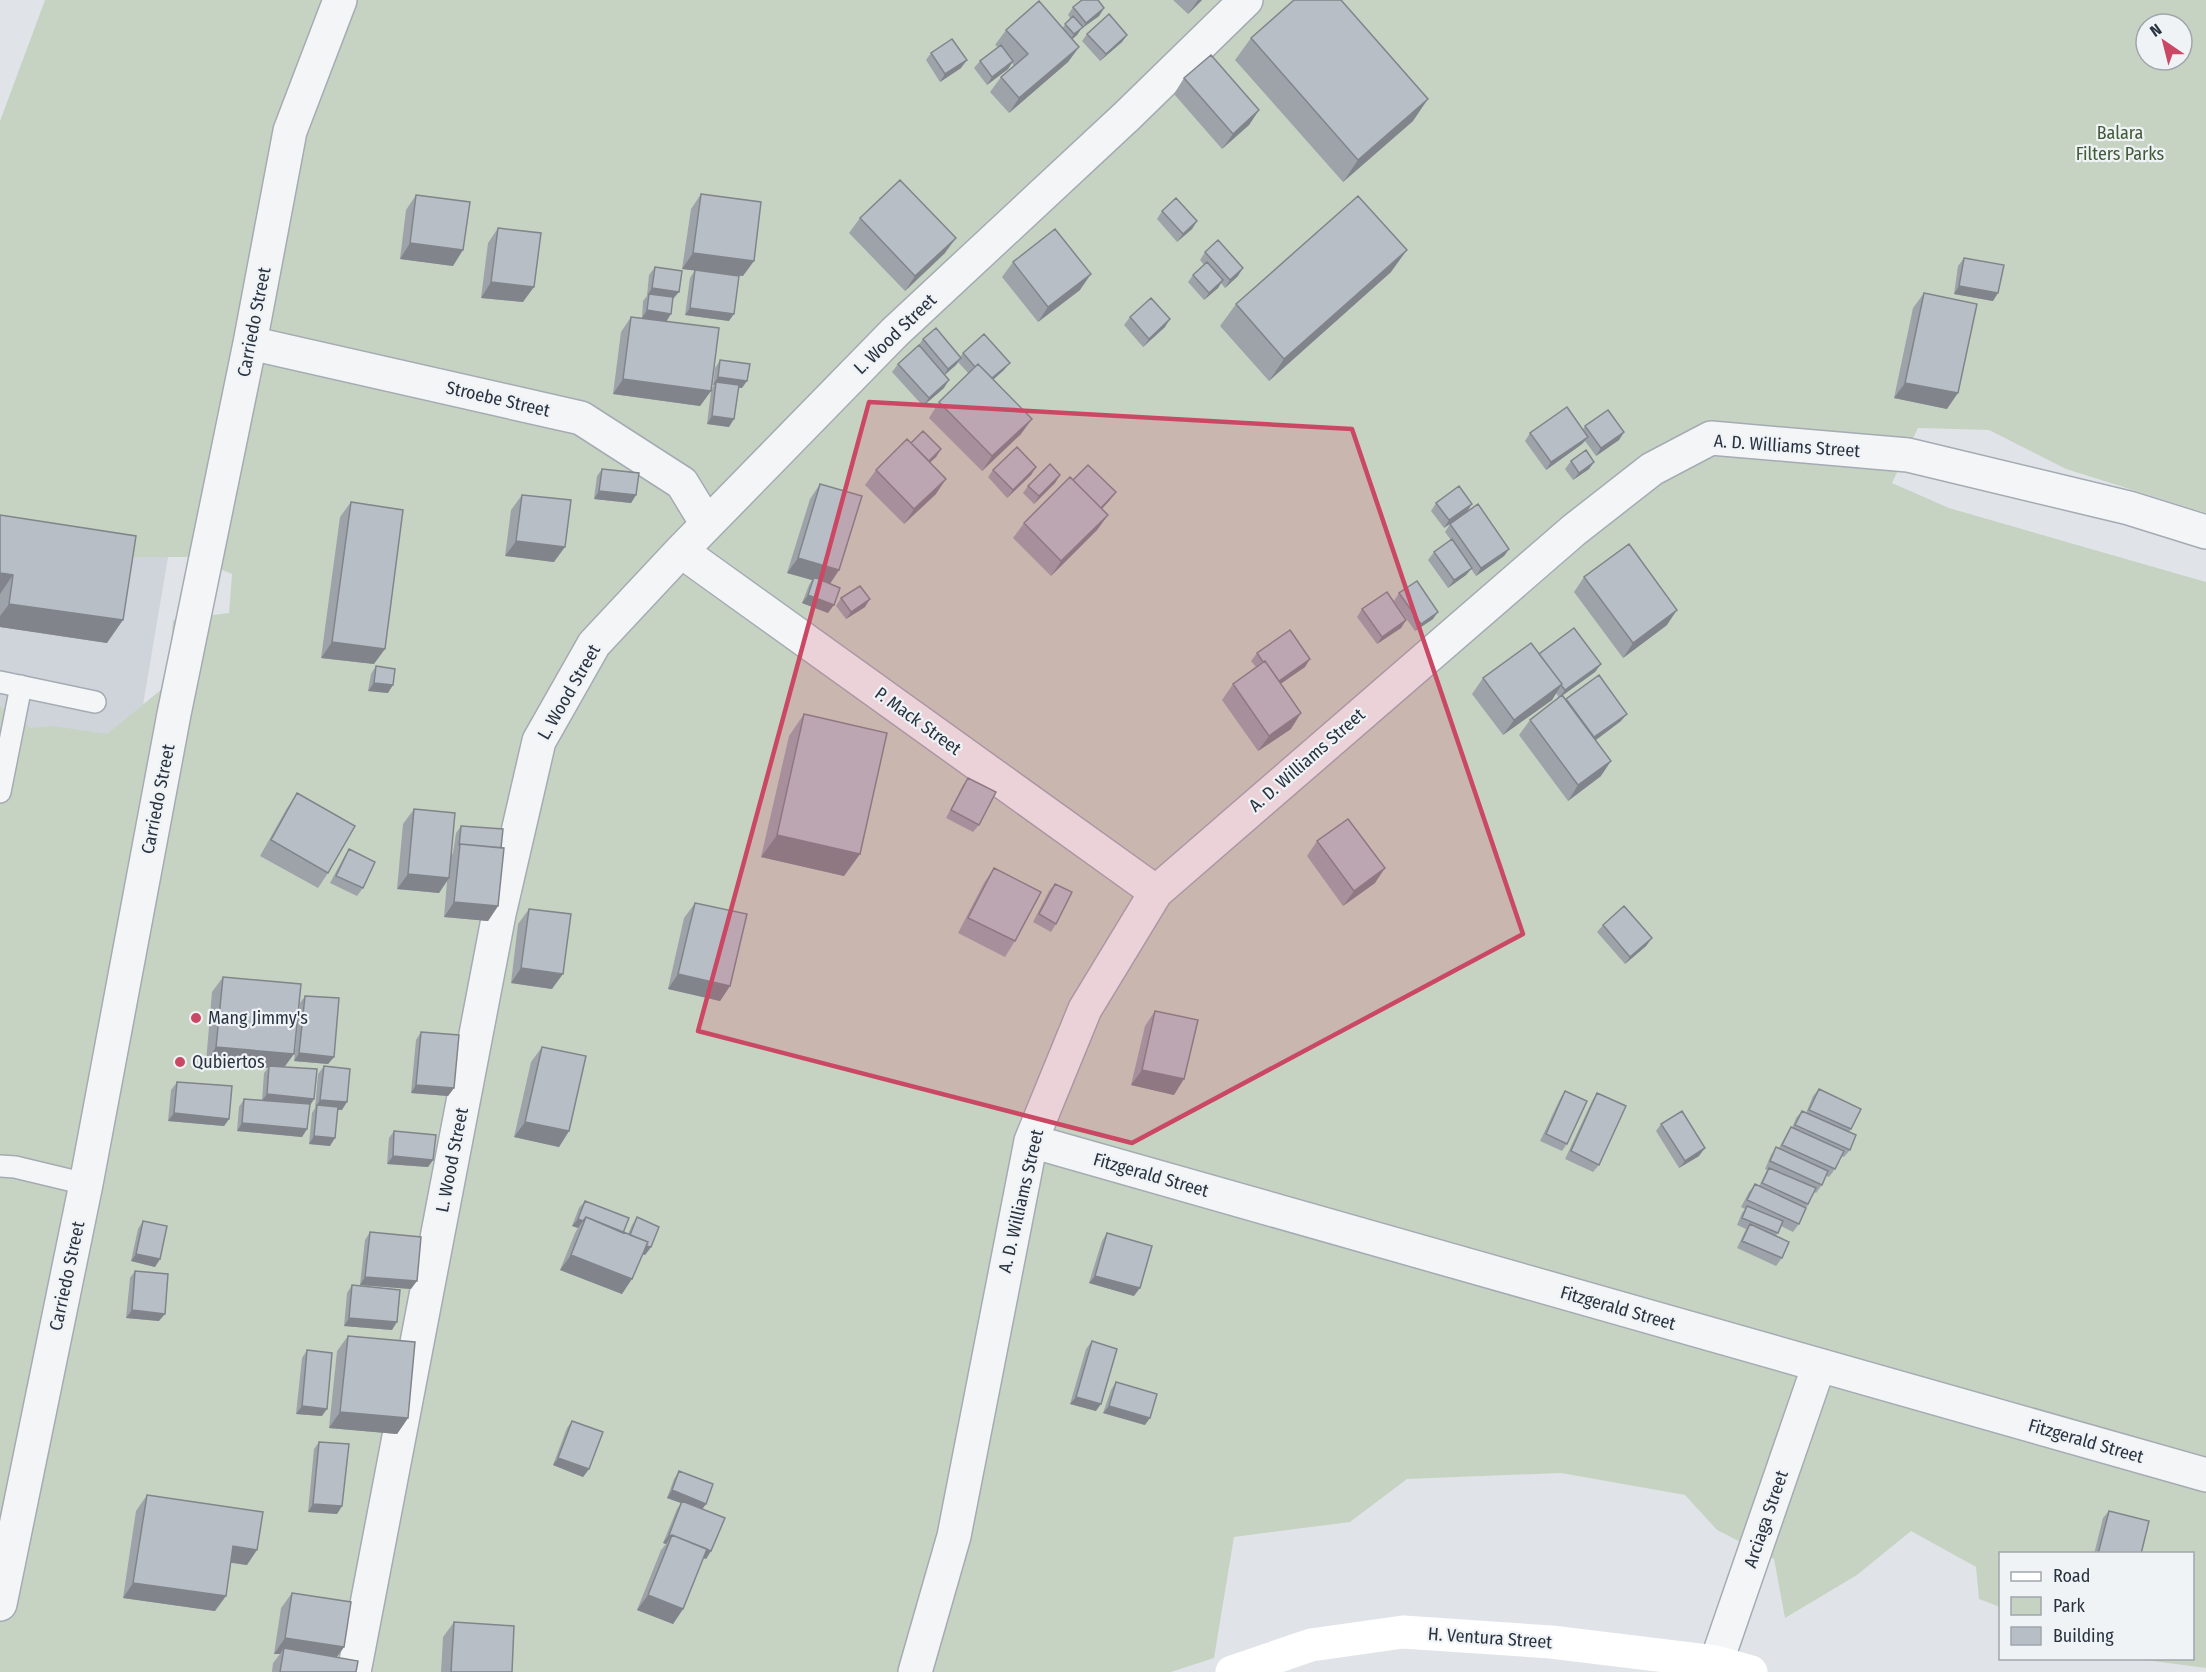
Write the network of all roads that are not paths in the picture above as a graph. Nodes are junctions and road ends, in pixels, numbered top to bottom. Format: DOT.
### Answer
graph roads {
  1 [pos="340,0"];
  2 [pos="1246,0"];
  3 [pos="250,343"];
  4 [pos="707,524"];
  5 [pos="2206,532"];
  6 [pos="681,551"];
  7 [pos="0,682"];
  8 [pos="21,686"];
  9 [pos="95,702"];
  10 [pos="0,792"];
  11 [pos="1156,892"];
  12 [pos="1031,1141"];
  13 [pos="0,1167"];
  14 [pos="86,1184"];
  15 [pos="1819,1365"];
  16 [pos="2206,1475"];
  17 [pos="0,1604"];
  18 [pos="1714,1667"];
  19 [pos="354,1672"];
  20 [pos="915,1672"];
  21 [pos="1232,1672"];
  22 [pos="1751,1672"];
  1 -- 3 [label="street, Carriedo Street"];
  2 -- 4 [label="street, L. Wood Street"];
  3 -- 4 [label="street, Stroebe Street"];
  3 -- 14 [label="street, Carriedo Street"];
  4 -- 6 [label="street, L. Wood Street"];
  5 -- 11 [label="street, A. D. Williams Street"];
  6 -- 11 [label="street, P. Mack Street"];
  6 -- 19 [label="street, L. Wood Street"];
  7 -- 8 [label="lane"];
  8 -- 9 [label="lane"];
  8 -- 10 [label="lane"];
  11 -- 12 [label="street, A. D. Williams Street"];
  12 -- 15 [label="street, Fitzgerald Street"];
  12 -- 20 [label="street, A. D. Williams Street"];
  13 -- 14 [label="lane"];
  14 -- 17 [label="street, Carriedo Street"];
  15 -- 16 [label="street, Fitzgerald Street"];
  15 -- 18 [label="street, Arciaga Street"];
  18 -- 21 [label="street, H. Ventura Street"];
  18 -- 22 [label="street, H. Ventura Street"];
}
